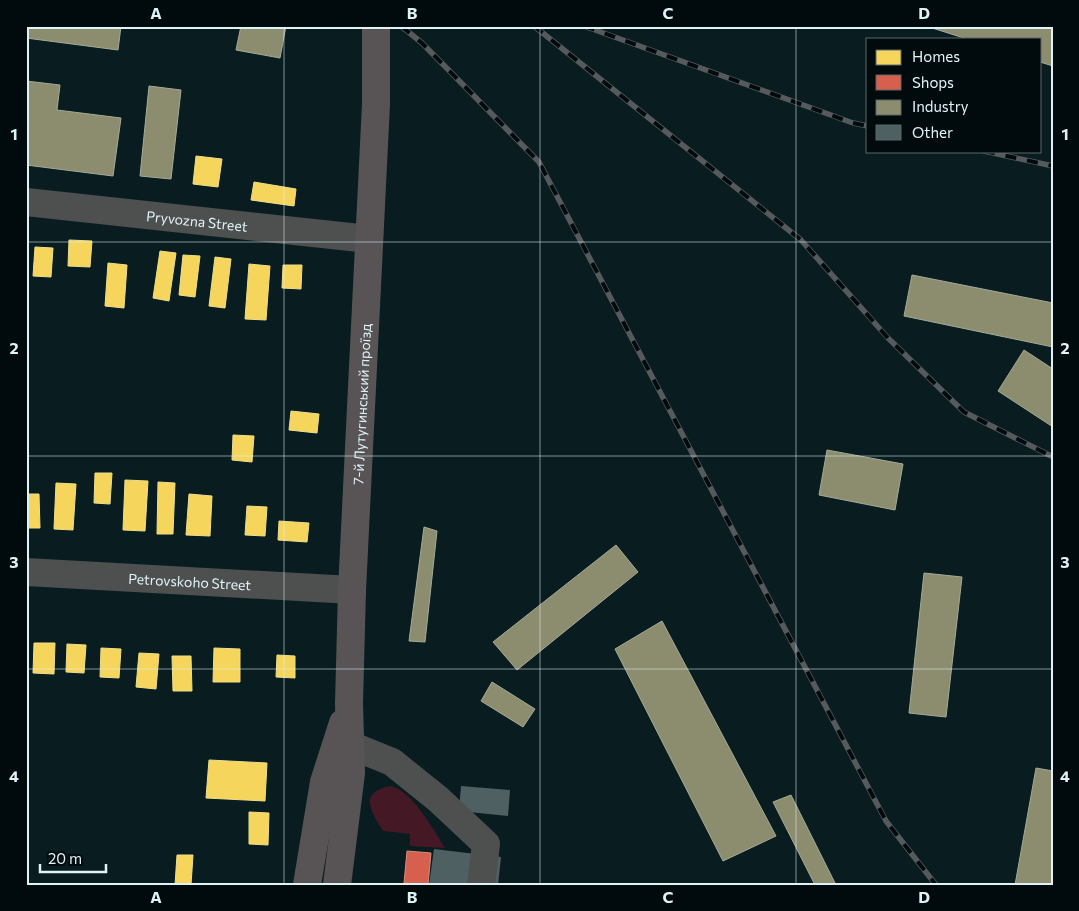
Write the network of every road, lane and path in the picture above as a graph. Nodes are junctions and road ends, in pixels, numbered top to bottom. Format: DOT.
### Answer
graph roads {
  1 [pos="376,26"];
  2 [pos="26,202"];
  3 [pos="369,239"];
  4 [pos="26,572"];
  5 [pos="352,590"];
  6 [pos="349,703"];
  7 [pos="350,746"];
  8 [pos="307,885"];
  9 [pos="337,885"];
  10 [pos="481,885"];
  1 -- 3 [label="main road, 7-й Лутугинський проїзд"];
  2 -- 3 [label="street, Pryvozna Street"];
  3 -- 5 [label="main road, 7-й Лутугинський проїзд"];
  4 -- 5 [label="street, Petrovskoho Street"];
  5 -- 6 [label="main road, 7-й Лутугинський проїзд"];
  6 -- 7 [label="main road, 7-й Лутугинський проїзд"];
  6 -- 8 [label="main road, 7-й Лутугинський проїзд"];
  7 -- 9 [label="main road, 7-й Лутугинський проїзд"];
  7 -- 10 [label="street"];
}
